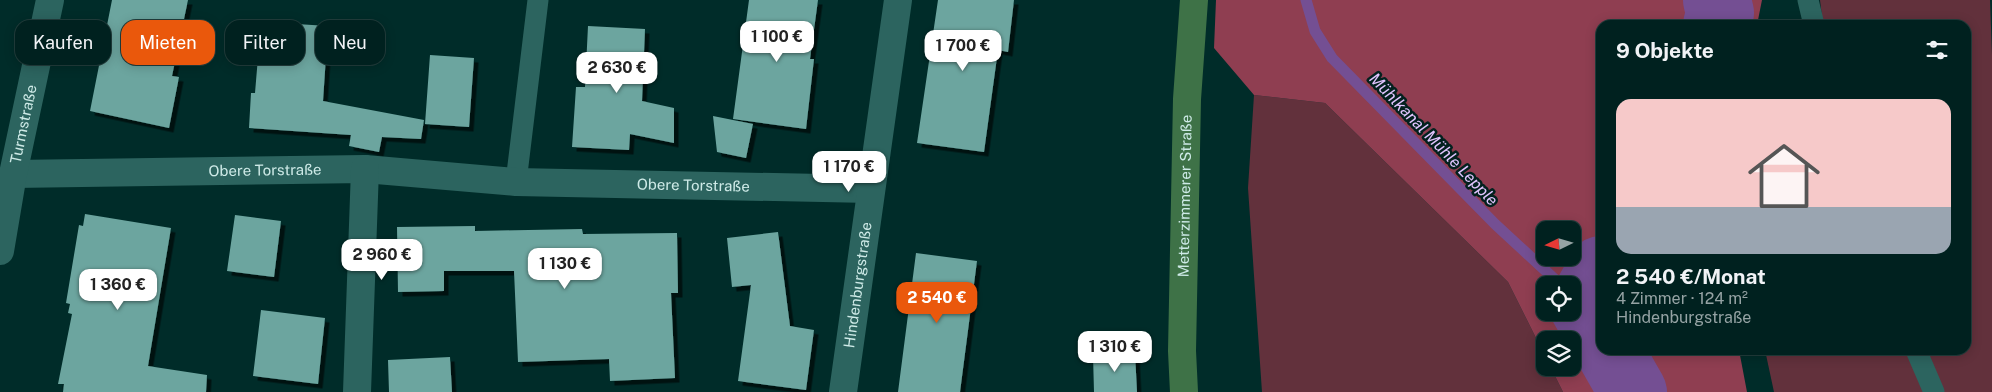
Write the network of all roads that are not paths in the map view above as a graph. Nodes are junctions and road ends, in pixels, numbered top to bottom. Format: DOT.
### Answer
graph roads {
  1 [pos="50,0"];
  2 [pos="538,0"];
  3 [pos="898,0"];
  4 [pos="1194,0"];
  5 [pos="1808,0"];
  6 [pos="1813,20"];
  7 [pos="365,169"];
  8 [pos="13,174"];
  9 [pos="516,182"];
  10 [pos="871,189"];
  11 [pos="0,251"];
  12 [pos="1918,355"];
  13 [pos="357,392"];
  14 [pos="842,392"];
  15 [pos="1184,392"];
  16 [pos="1934,392"];
  1 -- 8 [label="street, Turmstraße"];
  2 -- 9 [label="lane"];
  3 -- 10 [label="street, Hindenburgstraße"];
  4 -- 15 [label="main road, Metterzimmerer Straße"];
  5 -- 6 [label="lane"];
  7 -- 8 [label="street, Obere Torstraße"];
  7 -- 9 [label="street, Obere Torstraße"];
  7 -- 13 [label="street"];
  8 -- 11 [label="street, Turmstraße"];
  9 -- 10 [label="street, Obere Torstraße"];
  10 -- 14 [label="street, Hindenburgstraße"];
  12 -- 16 [label="lane"];
}
